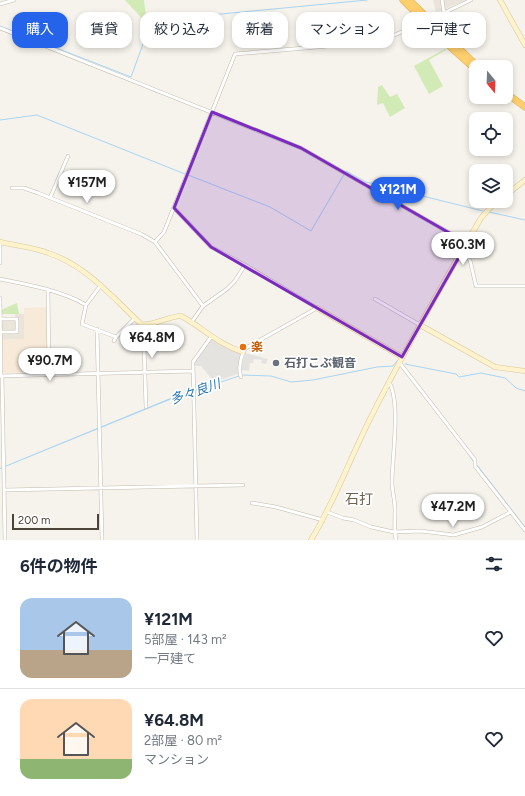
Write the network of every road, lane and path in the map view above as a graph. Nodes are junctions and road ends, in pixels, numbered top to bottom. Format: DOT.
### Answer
graph roads {
  1 [pos="14,0"];
  2 [pos="403,0"];
  3 [pos="409,0"];
  4 [pos="442,0"];
  5 [pos="458,0"];
  6 [pos="471,0"];
  7 [pos="500,0"];
  8 [pos="0,4"];
  9 [pos="458,5"];
  10 [pos="416,12"];
  11 [pos="419,12"];
  12 [pos="444,12"];
  13 [pos="446,12"];
  14 [pos="0,28"];
  15 [pos="402,32"];
  16 [pos="525,45"];
  17 [pos="454,48"];
  18 [pos="457,48"];
  19 [pos="470,60"];
  20 [pos="469,63"];
  21 [pos="513,93"];
  22 [pos="513,98"];
  23 [pos="525,102"];
  24 [pos="525,107"];
  25 [pos="212,112"];
  26 [pos="68,156"];
  27 [pos="525,180"];
  28 [pos="12,188"];
  29 [pos="513,189"];
  30 [pos="50,198"];
  31 [pos="174,208"];
  32 [pos="491,208"];
  33 [pos="0,242"];
  34 [pos="155,242"];
  35 [pos="467,243"];
  36 [pos="462,251"];
  37 [pos="0,263"];
  38 [pos="245,265"];
  39 [pos="0,279"];
  40 [pos="101,285"];
  41 [pos="525,286"];
  42 [pos="48,290"];
  43 [pos="0,298"];
  44 [pos="375,299"];
  45 [pos="86,305"];
  46 [pos="203,306"];
  47 [pos="317,308"];
  48 [pos="134,318"];
  49 [pos="0,319"];
  50 [pos="191,323"];
  51 [pos="420,325"];
  52 [pos="97,329"];
  53 [pos="1,332"];
  54 [pos="211,337"];
  55 [pos="116,338"];
  56 [pos="114,341"];
  57 [pos="144,346"];
  58 [pos="243,352"];
  59 [pos="402,357"];
  60 [pos="399,362"];
  61 [pos="193,371"];
  62 [pos="145,372"];
  63 [pos="525,372"];
  64 [pos="98,374"];
  65 [pos="49,375"];
  66 [pos="1,376"];
  67 [pos="240,377"];
  68 [pos="390,382"];
  69 [pos="146,407"];
  70 [pos="243,485"];
  71 [pos="195,486"];
  72 [pos="100,488"];
  73 [pos="4,490"];
  74 [pos="252,503"];
  75 [pos="327,512"];
  76 [pos="511,512"];
  77 [pos="323,520"];
  78 [pos="525,530"];
  79 [pos="394,532"];
  80 [pos="5,540"];
  81 [pos="102,540"];
  82 [pos="197,540"];
  83 [pos="311,540"];
  84 [pos="396,540"];
  1 -- 8 [label="street"];
  2 -- 10 [label="highway"];
  3 -- 11 [label="highway"];
  4 -- 12 [label="street"];
  5 -- 9 [label="street"];
  6 -- 9 [label="street"];
  7 -- 16 [label="street"];
  9 -- 13 [label="street"];
  14 -- 25 [label="street"];
  15 -- 25 [label="street"];
  17 -- 20 [label="highway"];
  18 -- 19 [label="highway"];
  21 -- 23 [label="highway"];
  22 -- 24 [label="highway"];
  25 -- 31 [label="street"];
  25 -- 35 [label="street"];
  26 -- 30 [label="street"];
  27 -- 29 [label="street"];
  28 -- 30 [label="street"];
  30 -- 34 [label="street"];
  31 -- 34 [label="street"];
  31 -- 38 [label="street"];
  32 -- 35 [label="street"];
  33 -- 37 [label="street"];
  33 -- 40 [label="street"];
  34 -- 46 [label="street"];
  35 -- 36 [label="street"];
  36 -- 41 [label="street"];
  36 -- 51 [label="street"];
  38 -- 46 [label="street"];
  38 -- 47 [label="street"];
  39 -- 42 [label="street"];
  40 -- 45 [label="street"];
  40 -- 48 [label="street"];
  42 -- 45 [label="street"];
  42 -- 65 [label="street"];
  43 -- 49 [label="street"];
  44 -- 51 [label="street"];
  45 -- 52 [label="street"];
  46 -- 50 [label="street"];
  47 -- 58 [label="street"];
  47 -- 59 [label="street"];
  48 -- 50 [label="street"];
  48 -- 55 [label="street"];
  49 -- 53 [label="street"];
  49 -- 53 [label="street"];
  50 -- 54 [label="street"];
  51 -- 59 [label="street"];
  51 -- 63 [label="street"];
  52 -- 55 [label="street"];
  52 -- 64 [label="street"];
  53 -- 66 [label="street"];
  54 -- 58 [label="street"];
  54 -- 61 [label="street"];
  55 -- 56 [label="street"];
  57 -- 62 [label="street"];
  58 -- 67 [label="street"];
  59 -- 60 [label="street"];
  60 -- 68 [label="street"];
  60 -- 76 [label="street"];
  61 -- 62 [label="street"];
  61 -- 71 [label="street"];
  62 -- 64 [label="street"];
  62 -- 69 [label="street"];
  64 -- 65 [label="street"];
  64 -- 72 [label="street"];
  65 -- 66 [label="street"];
  66 -- 73 [label="street"];
  68 -- 75 [label="street"];
  68 -- 79 [label="street"];
  70 -- 71 [label="street"];
  71 -- 72 [label="street"];
  71 -- 82 [label="street"];
  72 -- 73 [label="street"];
  72 -- 81 [label="street"];
  73 -- 80 [label="street"];
  74 -- 77 [label="street"];
  75 -- 77 [label="street"];
  75 -- 79 [label="street"];
  76 -- 78 [label="street"];
  76 -- 79 [label="street"];
  77 -- 83 [label="street"];
  79 -- 84 [label="street"];
}
